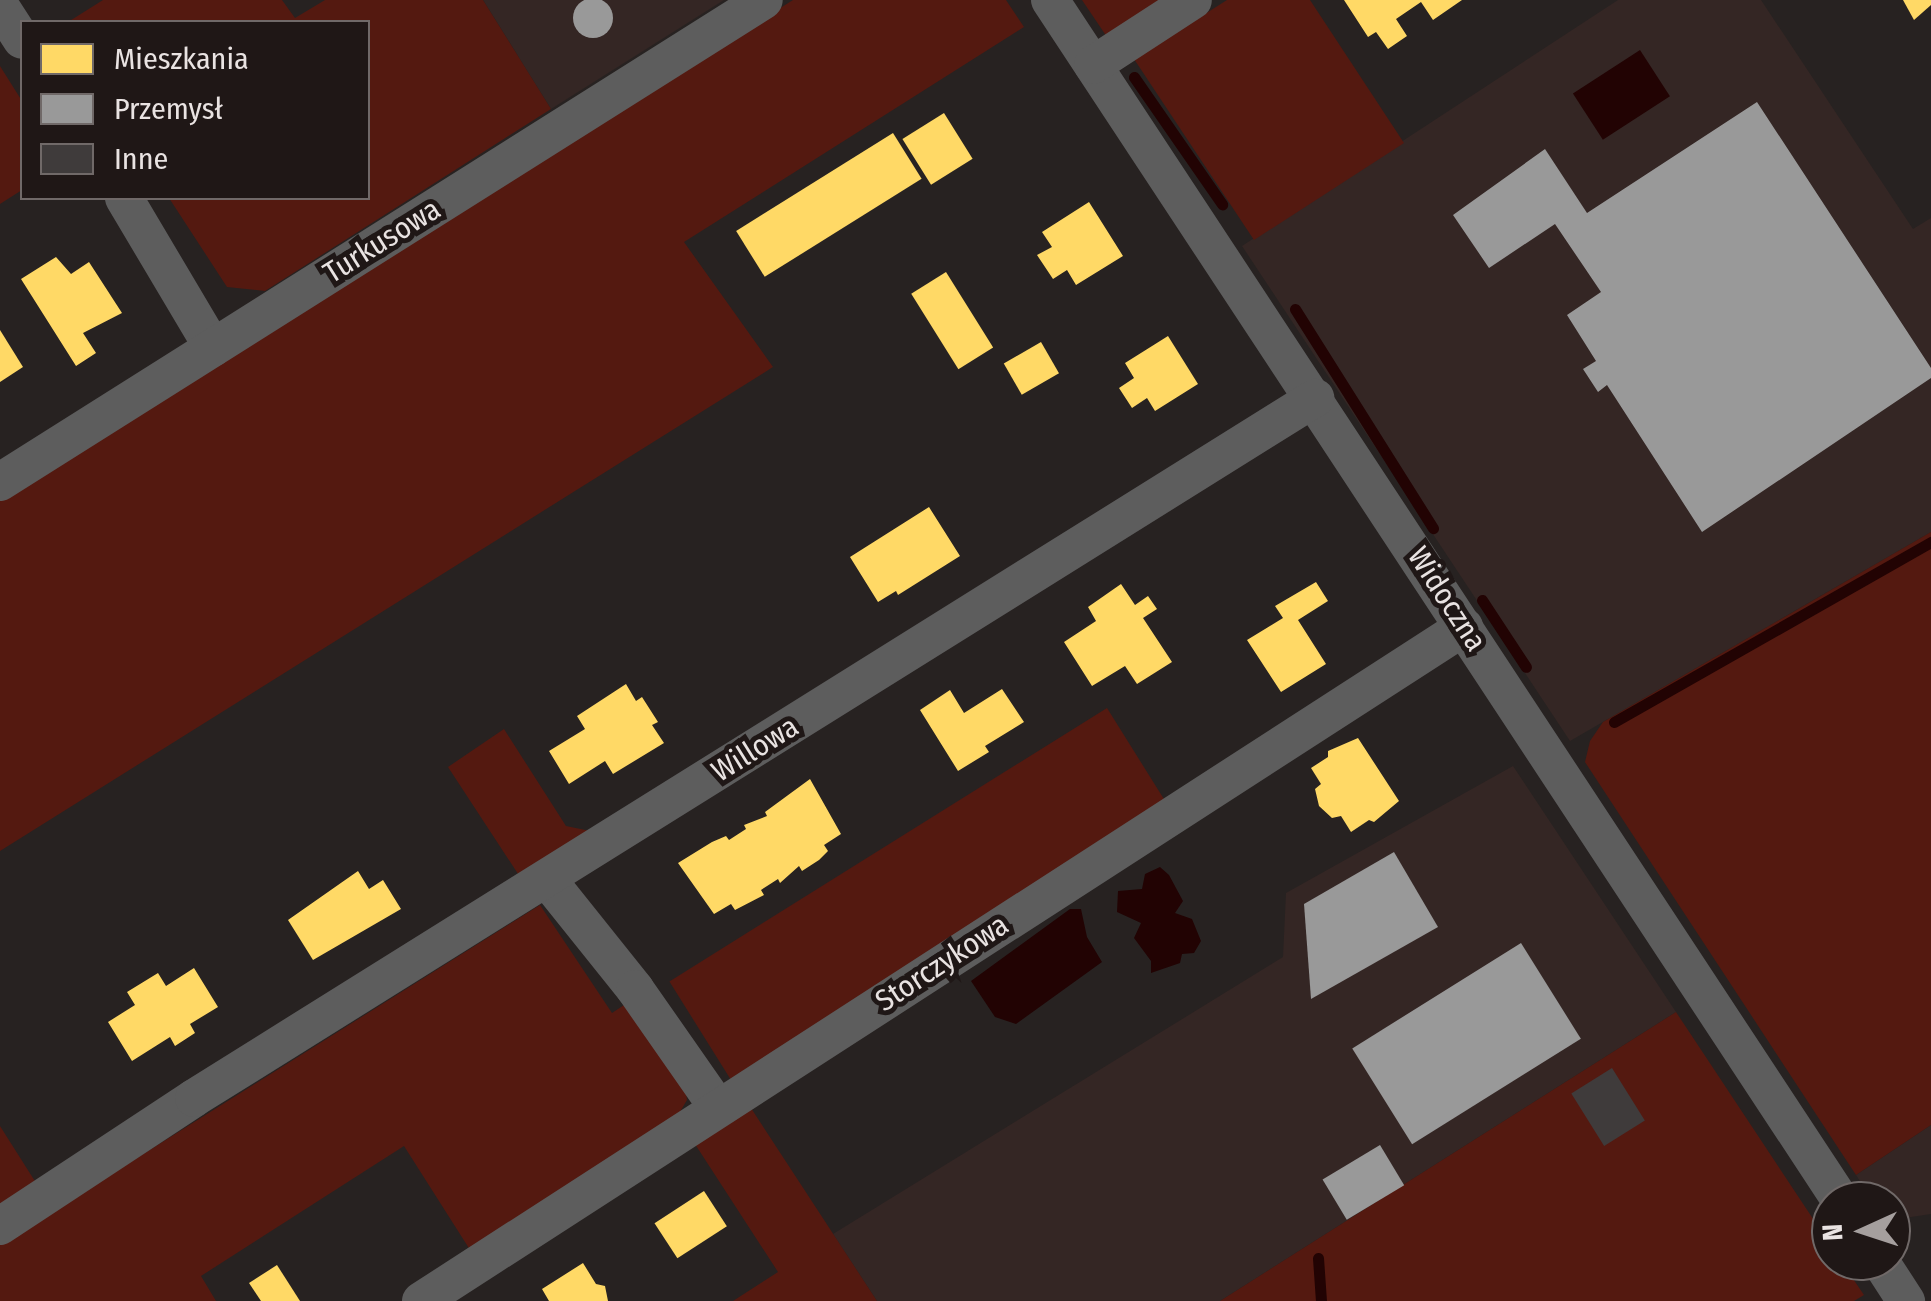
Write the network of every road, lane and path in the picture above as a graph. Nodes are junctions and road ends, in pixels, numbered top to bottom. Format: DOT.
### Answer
graph roads {
  1 [pos="764,0"];
  2 [pos="1050,0"];
  3 [pos="1193,0"];
  4 [pos="0,6"];
  5 [pos="20,37"];
  6 [pos="1094,65"];
  7 [pos="125,200"];
  8 [pos="214,348"];
  9 [pos="1315,398"];
  10 [pos="0,482"];
  11 [pos="1464,627"];
  12 [pos="547,879"];
  13 [pos="718,1108"];
  14 [pos="1827,1181"];
  15 [pos="0,1226"];
  16 [pos="421,1301"];
  1 -- 8 [label="street, Turkusowa"];
  2 -- 6 [label="street, Widoczna"];
  3 -- 6 [label="street"];
  4 -- 5 [label="street"];
  6 -- 9 [label="street, Widoczna"];
  7 -- 8 [label="street"];
  8 -- 10 [label="street, Turkusowa"];
  9 -- 11 [label="street, Widoczna"];
  9 -- 12 [label="street, Willowa"];
  11 -- 13 [label="street, Storczykowa"];
  11 -- 14 [label="street, Widoczna"];
  12 -- 13 [label="street"];
  12 -- 15 [label="street, Willowa"];
  13 -- 16 [label="street, Storczykowa"];
}
